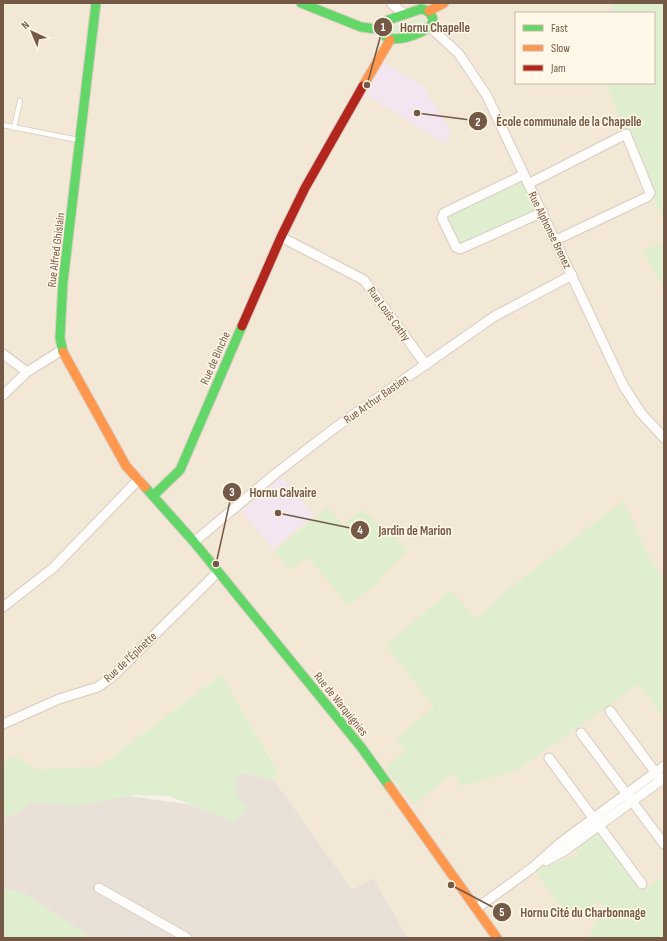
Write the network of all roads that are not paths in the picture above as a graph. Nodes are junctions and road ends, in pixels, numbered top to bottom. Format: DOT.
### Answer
graph roads {
  1 [pos="96,3"];
  2 [pos="301,3"];
  3 [pos="444,3"];
  4 [pos="391,4"];
  5 [pos="424,8"];
  6 [pos="404,14"];
  7 [pos="391,19"];
  8 [pos="430,27"];
  9 [pos="384,30"];
  10 [pos="390,40"];
  11 [pos="20,101"];
  12 [pos="3,125"];
  13 [pos="14,128"];
  14 [pos="78,140"];
  15 [pos="523,175"];
  16 [pos="528,184"];
  17 [pos="543,212"];
  18 [pos="281,238"];
  19 [pos="556,240"];
  20 [pos="572,275"];
  21 [pos="62,350"];
  22 [pos="3,354"];
  23 [pos="426,365"];
  24 [pos="27,372"];
  25 [pos="3,395"];
  26 [pos="664,438"];
  27 [pos="139,479"];
  28 [pos="153,496"];
  29 [pos="194,542"];
  30 [pos="218,572"];
  31 [pos="3,607"];
  32 [pos="610,711"];
  33 [pos="3,724"];
  34 [pos="581,733"];
  35 [pos="549,758"];
  36 [pos="664,766"];
  37 [pos="656,772"];
  38 [pos="663,780"];
  39 [pos="629,798"];
  40 [pos="596,822"];
  41 [pos="664,844"];
  42 [pos="642,884"];
  43 [pos="99,888"];
  44 [pos="477,908"];
  45 [pos="187,938"];
  46 [pos="497,938"];
  1 -- 14 [label="street, Rue Alfred Ghislain"];
  2 -- 9 [label="street"];
  3 -- 5 [label="street"];
  4 -- 6 [label="street"];
  4 -- 7 [label="street"];
  5 -- 6 [label="street"];
  5 -- 8 [label="street"];
  6 -- 7 [label="street"];
  7 -- 9 [label="street"];
  8 -- 10 [label="street"];
  8 -- 15 [label="street, Rue Alphonse Brenez"];
  9 -- 10 [label="street"];
  10 -- 18 [label="street, Rue de Binche"];
  11 -- 13 [label="lane"];
  12 -- 13 [label="lane"];
  13 -- 14 [label="lane"];
  14 -- 21 [label="street, Rue Alfred Ghislain"];
  15 -- 16 [label="street, Rue Alphonse Brenez"];
  15 -- 17 [label="street"];
  16 -- 17 [label="street, Rue Alphonse Brenez"];
  16 -- 19 [label="street"];
  17 -- 19 [label="street, Rue Alphonse Brenez"];
  18 -- 23 [label="street, Rue Louis Cathy"];
  18 -- 28 [label="street, Rue de Binche"];
  19 -- 20 [label="street, Rue Alphonse Brenez"];
  20 -- 23 [label="street, Rue Arthur Bastien"];
  20 -- 26 [label="street, Rue Alphonse Brenez"];
  21 -- 24 [label="street"];
  21 -- 27 [label="street, Rue Alfred Ghislain"];
  22 -- 24 [label="street"];
  23 -- 29 [label="street, Rue Arthur Bastien"];
  24 -- 25 [label="street"];
  27 -- 28 [label="street"];
  27 -- 31 [label="street"];
  28 -- 29 [label="street, Rue de Warquignies"];
  29 -- 30 [label="street, Rue de Warquignies"];
  30 -- 33 [label="street, Rue de l'Épinette"];
  30 -- 44 [label="street, Rue de Warquignies"];
  32 -- 37 [label="street"];
  34 -- 39 [label="street"];
  35 -- 40 [label="street"];
  36 -- 37 [label="street"];
  37 -- 38 [label="street"];
  37 -- 39 [label="street"];
  38 -- 39 [label="street"];
  39 -- 40 [label="street"];
  39 -- 41 [label="street"];
  40 -- 42 [label="street"];
  40 -- 44 [label="street"];
  43 -- 45 [label="street"];
  44 -- 46 [label="street, Rue de Warquignies"];
}
